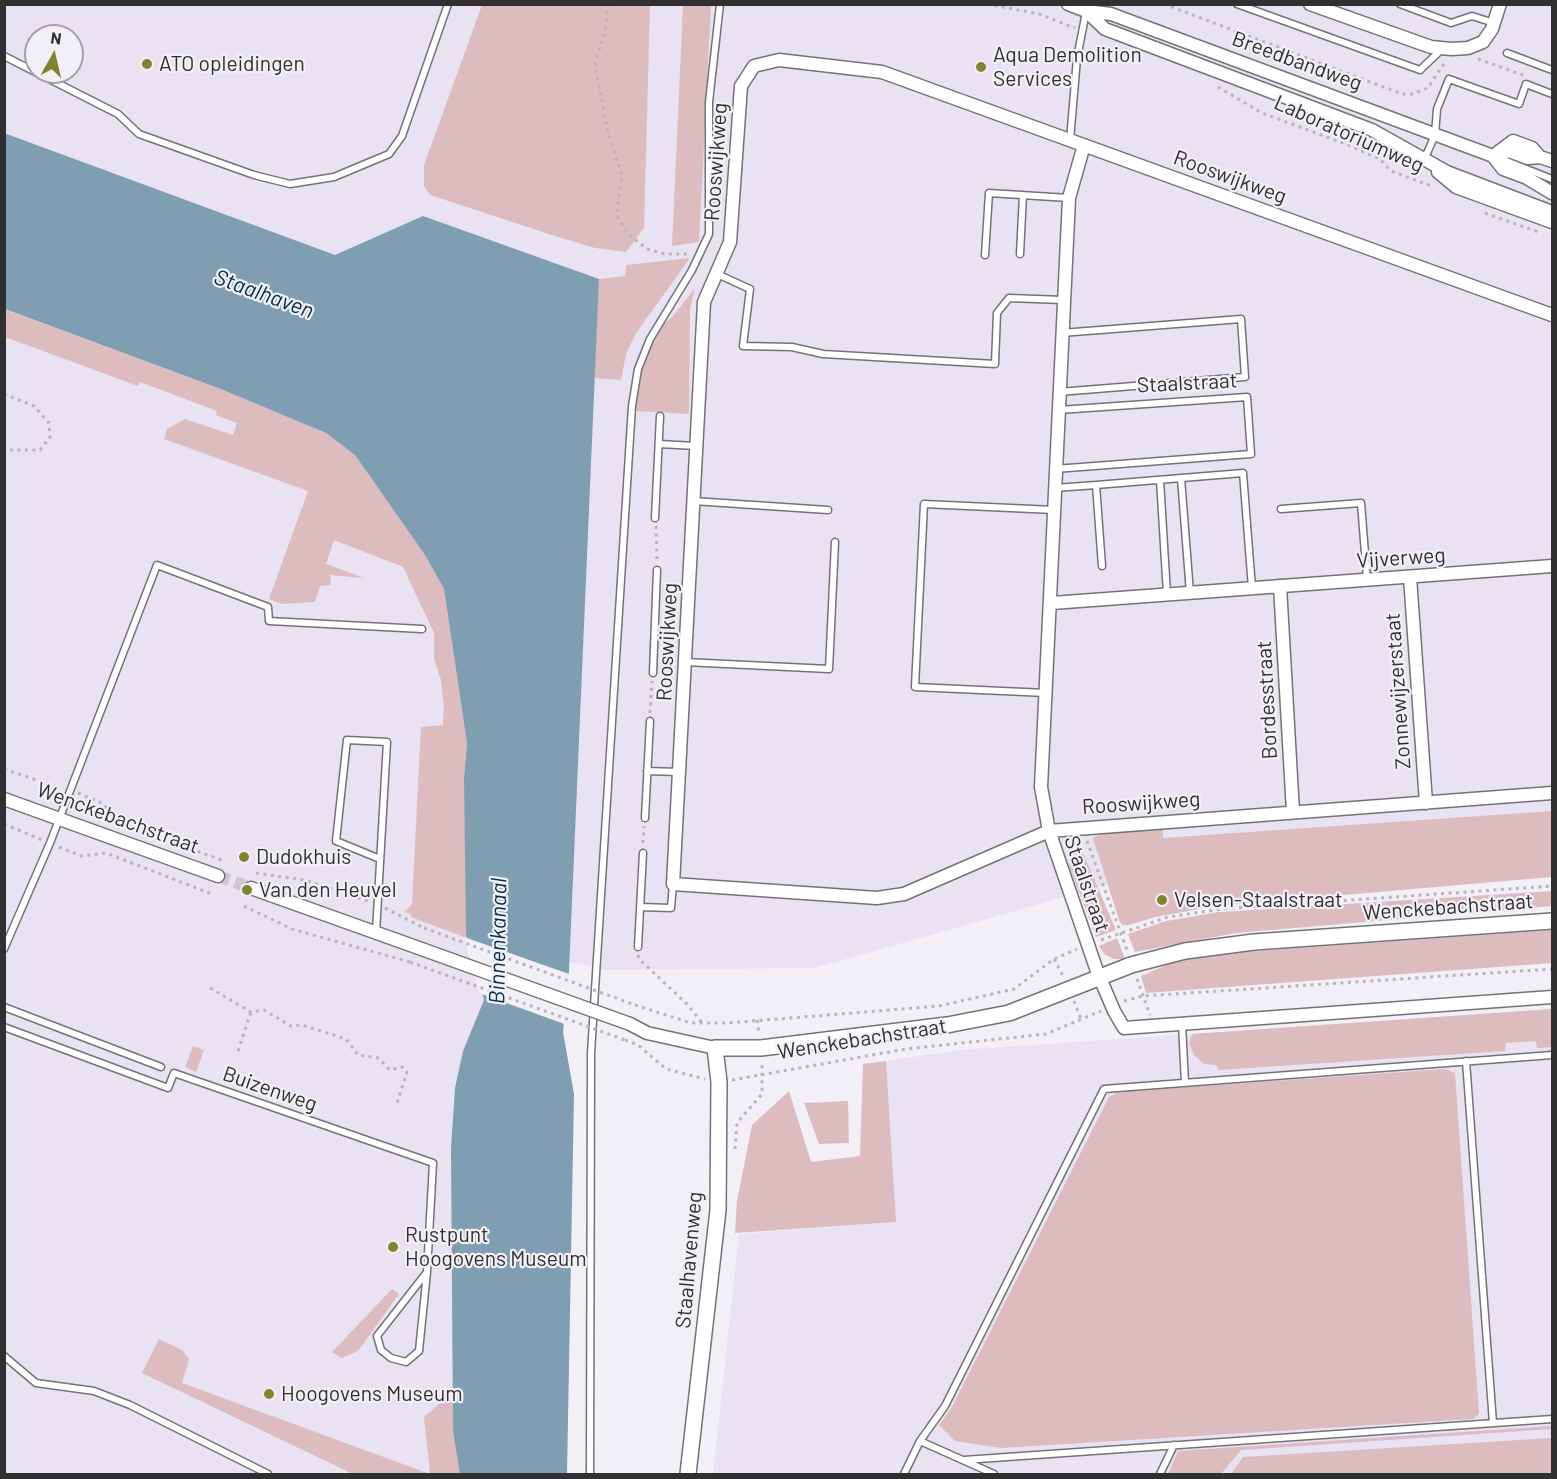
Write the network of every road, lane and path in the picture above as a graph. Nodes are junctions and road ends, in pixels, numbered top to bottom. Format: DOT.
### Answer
graph roads {
  1 [pos="448,4"];
  2 [pos="608,4"];
  3 [pos="720,4"];
  4 [pos="987,4"];
  5 [pos="1068,4"];
  6 [pos="1164,4"];
  7 [pos="1237,4"];
  8 [pos="1310,4"];
  9 [pos="1400,4"];
  10 [pos="1500,4"];
  11 [pos="1086,11"];
  12 [pos="1494,23"];
  13 [pos="1082,31"];
  14 [pos="1442,48"];
  15 [pos="1507,52"];
  16 [pos="4,56"];
  17 [pos="1474,59"];
  18 [pos="1450,61"];
  19 [pos="1496,65"];
  20 [pos="1552,70"];
  21 [pos="1214,84"];
  22 [pos="1552,94"];
  23 [pos="1436,135"];
  24 [pos="1070,140"];
  25 [pos="1084,145"];
  26 [pos="1493,156"];
  27 [pos="1424,160"];
  28 [pos="1552,161"];
  29 [pos="1552,179"];
  30 [pos="1441,189"];
  31 [pos="1552,193"];
  32 [pos="1023,195"];
  33 [pos="1069,198"];
  34 [pos="1483,212"];
  35 [pos="1552,212"];
  36 [pos="1497,218"];
  37 [pos="1552,222"];
  38 [pos="699,254"];
  39 [pos="1020,254"];
  40 [pos="985,255"];
  41 [pos="717,274"];
  42 [pos="1063,300"];
  43 [pos="1552,315"];
  44 [pos="1061,333"];
  45 [pos="1058,392"];
  46 [pos="4,394"];
  47 [pos="1057,411"];
  48 [pos="660,416"];
  49 [pos="659,444"];
  50 [pos="696,446"];
  51 [pos="4,450"];
  52 [pos="1055,469"];
  53 [pos="1181,478"];
  54 [pos="1160,480"];
  55 [pos="1096,485"];
  56 [pos="1054,488"];
  57 [pos="693,501"];
  58 [pos="1281,508"];
  59 [pos="828,510"];
  60 [pos="1054,510"];
  61 [pos="655,518"];
  62 [pos="836,542"];
  63 [pos="1102,566"];
  64 [pos="1552,566"];
  65 [pos="657,570"];
  66 [pos="1410,577"];
  67 [pos="1367,580"];
  68 [pos="1280,586"];
  69 [pos="1252,588"];
  70 [pos="1190,593"];
  71 [pos="1167,594"];
  72 [pos="1052,603"];
  73 [pos="422,629"];
  74 [pos="685,662"];
  75 [pos="653,673"];
  76 [pos="1047,693"];
  77 [pos="650,721"];
  78 [pos="4,769"];
  79 [pos="647,771"];
  80 [pos="679,772"];
  81 [pos="69,790"];
  82 [pos="1552,793"];
  83 [pos="4,799"];
  84 [pos="1426,803"];
  85 [pos="1293,812"];
  86 [pos="645,818"];
  87 [pos="58,819"];
  88 [pos="4,824"];
  89 [pos="1082,827"];
  90 [pos="1049,831"];
  91 [pos="50,843"];
  92 [pos="643,854"];
  93 [pos="380,859"];
  94 [pos="224,861"];
  95 [pos="256,873"];
  96 [pos="218,876"];
  97 [pos="673,884"];
  98 [pos="251,888"];
  99 [pos="212,894"];
  100 [pos="378,905"];
  101 [pos="244,906"];
  102 [pos="640,907"];
  103 [pos="1552,921"];
  104 [pos="376,932"];
  105 [pos="1121,934"];
  106 [pos="638,947"];
  107 [pos="4,949"];
  108 [pos="1552,969"];
  109 [pos="1099,978"];
  110 [pos="210,988"];
  111 [pos="1552,998"];
  112 [pos="1112,1006"];
  113 [pos="4,1007"];
  114 [pos="251,1012"];
  115 [pos="757,1020"];
  116 [pos="702,1023"];
  117 [pos="1182,1023"];
  118 [pos="4,1027"];
  119 [pos="715,1048"];
  120 [pos="238,1051"];
  121 [pos="1552,1055"];
  122 [pos="1466,1061"];
  123 [pos="161,1067"];
  124 [pos="719,1082"];
  125 [pos="1185,1083"];
  126 [pos="396,1106"];
  127 [pos="427,1272"];
  128 [pos="4,1356"];
  129 [pos="1552,1419"];
  130 [pos="1493,1423"];
  131 [pos="920,1441"];
  132 [pos="1174,1445"];
  133 [pos="964,1460"];
  134 [pos="268,1474"];
  135 [pos="590,1474"];
  136 [pos="688,1474"];
  137 [pos="904,1474"];
  138 [pos="994,1474"];
  139 [pos="1160,1474"];
  1 -- 16 [label="lane"];
  2 -- 38 [label="path"];
  3 -- 38 [label="lane"];
  4 -- 13 [label="path"];
  5 -- 11 [label="street, Breedbandweg"];
  6 -- 18 [label="path"];
  7 -- 14 [label="lane"];
  8 -- 14 [label="street"];
  9 -- 12 [label="lane"];
  10 -- 12 [label="street"];
  11 -- 13 [label="lane"];
  11 -- 23 [label="street, Breedbandweg"];
  11 -- 27 [label="street, Breedbandweg"];
  12 -- 14 [label="street"];
  13 -- 24 [label="lane"];
  15 -- 20 [label="lane"];
  17 -- 19 [label="path"];
  21 -- 30 [label="path, Laboratoriumweg"];
  22 -- 23 [label="lane"];
  23 -- 26 [label="street, Breedbandweg"];
  23 -- 27 [label="lane"];
  24 -- 25 [label="street, Rooswijkweg"];
  24 -- 41 [label="street, Rooswijkweg"];
  25 -- 33 [label="street, Staalstraat"];
  25 -- 43 [label="street, Rooswijkweg"];
  26 -- 28 [label="street"];
  26 -- 29 [label="lane, Breedbandweg"];
  26 -- 31 [label="street, Breedbandweg"];
  27 -- 35 [label="street, Breedbandweg"];
  27 -- 37 [label="street, Breedbandweg"];
  32 -- 33 [label="lane"];
  32 -- 39 [label="lane"];
  32 -- 40 [label="lane"];
  33 -- 42 [label="street, Staalstraat"];
  34 -- 36 [label="path"];
  38 -- 135 [label="lane"];
  41 -- 42 [label="lane"];
  41 -- 50 [label="street, Rooswijkweg"];
  42 -- 44 [label="street, Staalstraat"];
  44 -- 45 [label="street, Staalstraat"];
  44 -- 45 [label="lane, Staalstraat"];
  45 -- 47 [label="street, Staalstraat"];
  46 -- 51 [label="path"];
  47 -- 52 [label="street, Staalstraat"];
  47 -- 52 [label="lane, Staalstraat"];
  48 -- 49 [label="lane"];
  49 -- 50 [label="lane"];
  49 -- 61 [label="lane"];
  50 -- 57 [label="street, Rooswijkweg"];
  52 -- 56 [label="street, Staalstraat"];
  53 -- 54 [label="lane"];
  53 -- 69 [label="lane"];
  53 -- 70 [label="lane"];
  54 -- 55 [label="lane"];
  54 -- 71 [label="lane"];
  55 -- 56 [label="lane"];
  55 -- 63 [label="lane"];
  56 -- 60 [label="street, Staalstraat"];
  57 -- 59 [label="lane"];
  57 -- 74 [label="street, Rooswijkweg"];
  58 -- 67 [label="lane"];
  60 -- 72 [label="street, Staalstraat"];
  60 -- 76 [label="lane"];
  61 -- 65 [label="path"];
  62 -- 74 [label="lane"];
  64 -- 66 [label="street, Vijverweg"];
  65 -- 75 [label="lane"];
  66 -- 67 [label="street, Vijverweg"];
  66 -- 84 [label="street, Zonnewijzerstaat"];
  67 -- 68 [label="street, Vijverweg"];
  68 -- 69 [label="street, Vijverweg"];
  68 -- 85 [label="street, Bordesstraat"];
  69 -- 70 [label="street, Vijverweg"];
  70 -- 71 [label="street, Vijverweg"];
  71 -- 72 [label="street, Vijverweg"];
  72 -- 76 [label="street, Staalstraat"];
  73 -- 81 [label="lane"];
  74 -- 80 [label="street, Rooswijkweg"];
  75 -- 77 [label="path"];
  76 -- 90 [label="street, Staalstraat"];
  77 -- 79 [label="lane"];
  78 -- 81 [label="path, Wenckebachstraat"];
  79 -- 80 [label="lane"];
  79 -- 86 [label="lane"];
  80 -- 97 [label="street, Rooswijkweg"];
  81 -- 87 [label="lane"];
  81 -- 94 [label="path, Wenckebachstraat"];
  82 -- 84 [label="street, Rooswijkweg"];
  83 -- 87 [label="street, Wenckebachstraat"];
  84 -- 85 [label="street, Rooswijkweg"];
  85 -- 89 [label="street, Rooswijkweg"];
  86 -- 92 [label="path"];
  87 -- 91 [label="lane"];
  87 -- 96 [label="street, Wenckebachstraat"];
  88 -- 91 [label="path, Wenckebachstraat"];
  89 -- 90 [label="street, Rooswijkweg"];
  89 -- 105 [label="path, Staalstraat"];
  90 -- 97 [label="street, Rooswijkweg"];
  90 -- 109 [label="street, Staalstraat"];
  91 -- 99 [label="path, Wenckebachstraat"];
  91 -- 107 [label="lane"];
  92 -- 102 [label="lane"];
  93 -- 93 [label="lane"];
  93 -- 100 [label="lane"];
  95 -- 100 [label="path, Wenckebachstraat"];
  97 -- 102 [label="lane, Rooswijkweg"];
  98 -- 104 [label="street"];
  100 -- 104 [label="lane"];
  100 -- 116 [label="path, Wenckebachstraat, bridge"];
  101 -- 124 [label="path, Wenckebachstraat, bridge"];
  102 -- 106 [label="lane"];
  103 -- 109 [label="street, Wenckebachstraat"];
  104 -- 119 [label="street, Wenckebachstraat, bridge"];
  106 -- 116 [label="path"];
  108 -- 112 [label="path, Wenckebachstraat"];
  109 -- 112 [label="street"];
  109 -- 119 [label="street, Wenckebachstraat"];
  110 -- 114 [label="path"];
  111 -- 117 [label="street"];
  112 -- 117 [label="street"];
  112 -- 124 [label="path, Wenckebachstraat"];
  113 -- 123 [label="lane"];
  114 -- 120 [label="path"];
  114 -- 126 [label="path"];
  115 -- 116 [label="path, Wenckebachstraat"];
  117 -- 125 [label="lane"];
  118 -- 127 [label="lane, Buizenweg"];
  119 -- 124 [label="street, Staalhavenweg"];
  121 -- 122 [label="lane"];
  122 -- 125 [label="lane"];
  122 -- 130 [label="lane"];
  124 -- 136 [label="street, Staalhavenweg"];
  125 -- 131 [label="lane"];
  127 -- 127 [label="lane, Buizenweg"];
  128 -- 134 [label="lane"];
  129 -- 130 [label="lane"];
  130 -- 132 [label="lane"];
  131 -- 133 [label="lane"];
  131 -- 137 [label="lane"];
  132 -- 133 [label="lane"];
  132 -- 139 [label="lane"];
  133 -- 138 [label="lane"];
}
